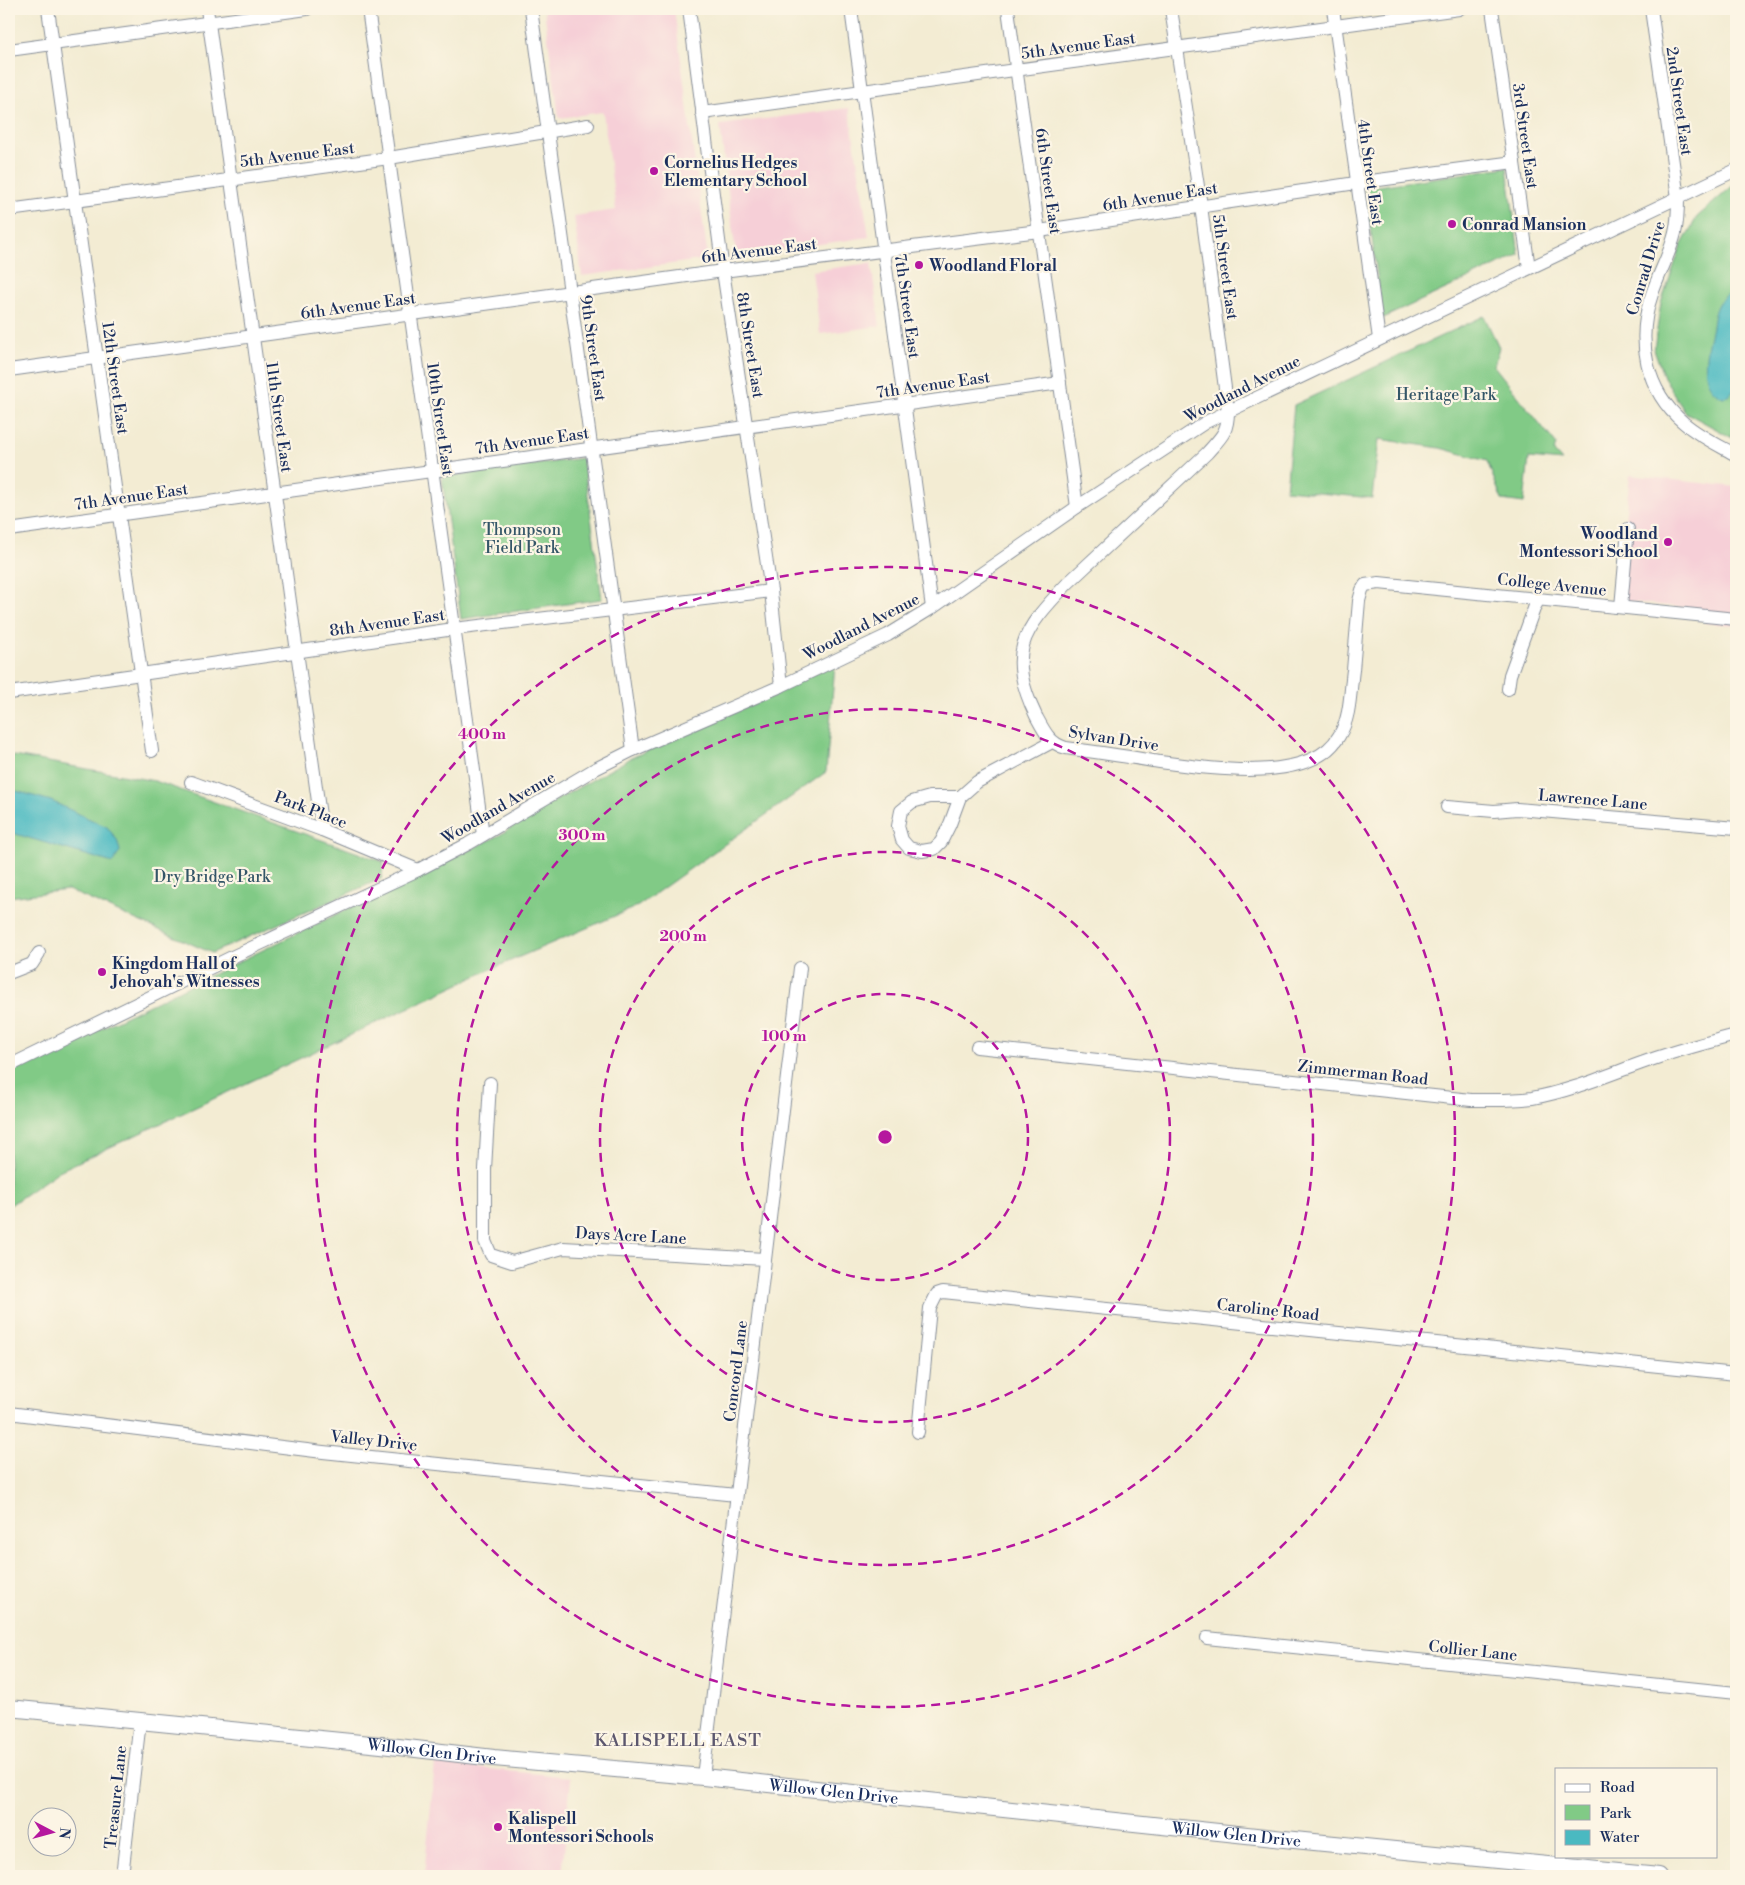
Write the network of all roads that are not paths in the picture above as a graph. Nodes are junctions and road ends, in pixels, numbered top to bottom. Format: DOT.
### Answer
graph roads {
  1 [pos="48,9"];
  2 [pos="307,9"];
  3 [pos="368,9"];
  4 [pos="531,9"];
  5 [pos="688,9"];
  6 [pos="851,9"];
  7 [pos="1008,9"];
  8 [pos="1171,9"];
  9 [pos="1333,9"];
  10 [pos="1459,9"];
  11 [pos="1492,9"];
  12 [pos="1651,9"];
  13 [pos="208,15"];
  14 [pos="1335,26"];
  15 [pos="53,45"];
  16 [pos="1177,48"];
  17 [pos="9,50"];
  18 [pos="1017,70"];
  19 [pos="862,91"];
  20 [pos="702,113"];
  21 [pos="588,125"];
  22 [pos="548,131"];
  23 [pos="388,158"];
  24 [pos="1514,162"];
  25 [pos="1736,170"];
  26 [pos="230,179"];
  27 [pos="1356,184"];
  28 [pos="1678,198"];
  29 [pos="75,201"];
  30 [pos="1201,206"];
  31 [pos="9,210"];
  32 [pos="1039,231"];
  33 [pos="884,252"];
  34 [pos="1529,268"];
  35 [pos="723,271"];
  36 [pos="570,292"];
  37 [pos="410,314"];
  38 [pos="253,336"];
  39 [pos="1379,339"];
  40 [pos="97,358"];
  41 [pos="9,370"];
  42 [pos="1060,382"];
  43 [pos="904,404"];
  44 [pos="1228,411"];
  45 [pos="747,426"];
  46 [pos="591,448"];
  47 [pos="1736,455"];
  48 [pos="432,471"];
  49 [pos="275,492"];
  50 [pos="1077,507"];
  51 [pos="119,514"];
  52 [pos="1628,529"];
  53 [pos="9,530"];
  54 [pos="1366,585"];
  55 [pos="771,591"];
  56 [pos="1539,599"];
  57 [pos="1621,607"];
  58 [pos="932,608"];
  59 [pos="613,610"];
  60 [pos="1736,619"];
  61 [pos="454,629"];
  62 [pos="297,652"];
  63 [pos="141,673"];
  64 [pos="781,686"];
  65 [pos="1508,689"];
  66 [pos="9,693"];
  67 [pos="1052,742"];
  68 [pos="633,750"];
  69 [pos="152,752"];
  70 [pos="191,782"];
  71 [pos="960,797"];
  72 [pos="1446,806"];
  73 [pos="1736,828"];
  74 [pos="322,830"];
  75 [pos="482,835"];
  76 [pos="418,870"];
  77 [pos="39,953"];
  78 [pos="800,968"];
  79 [pos="9,974"];
  80 [pos="1736,1035"];
  81 [pos="977,1047"];
  82 [pos="9,1066"];
  83 [pos="490,1083"];
  84 [pos="765,1259"];
  85 [pos="1736,1374"];
  86 [pos="9,1413"];
  87 [pos="918,1432"];
  88 [pos="736,1495"];
  89 [pos="1206,1638"];
  90 [pos="1736,1693"];
  91 [pos="9,1708"];
  92 [pos="140,1721"];
  93 [pos="703,1777"];
  94 [pos="122,1876"];
  95 [pos="1659,1876"];
  1 -- 15 [label="street, 12th Street East"];
  2 -- 13 [label="street"];
  3 -- 23 [label="street, 10th Street East"];
  4 -- 22 [label="street, 9th Street East"];
  5 -- 20 [label="street, 8th Street East"];
  6 -- 19 [label="street, 7th Street East"];
  7 -- 18 [label="street, 6th Street East"];
  8 -- 16 [label="street, 5th Street East"];
  9 -- 14 [label="street, 4th Street East"];
  10 -- 14 [label="street, 5th Avenue East"];
  11 -- 24 [label="street, 3rd Street East"];
  12 -- 28 [label="street, 2nd Street East"];
  13 -- 15 [label="street"];
  13 -- 26 [label="street, 11th Street East"];
  14 -- 16 [label="street, 5th Avenue East"];
  14 -- 27 [label="street, 4th Street East"];
  15 -- 17 [label="street"];
  15 -- 29 [label="street, 12th Street East"];
  16 -- 18 [label="street, 5th Avenue East"];
  16 -- 30 [label="street, 5th Street East"];
  18 -- 19 [label="street, 5th Avenue East"];
  18 -- 32 [label="street, 6th Street East"];
  19 -- 20 [label="street, 5th Avenue East"];
  19 -- 33 [label="street, 7th Street East"];
  20 -- 35 [label="street, 8th Street East"];
  21 -- 22 [label="street, 5th Avenue East"];
  22 -- 23 [label="street, 5th Avenue East"];
  22 -- 36 [label="street, 9th Street East"];
  23 -- 26 [label="street, 5th Avenue East"];
  23 -- 37 [label="street, 10th Street East"];
  24 -- 27 [label="street, 6th Avenue East"];
  24 -- 34 [label="street, 3rd Street East"];
  25 -- 28 [label="street, Woodland Avenue"];
  26 -- 29 [label="street, 5th Avenue East"];
  26 -- 38 [label="street, 11th Street East"];
  27 -- 30 [label="street, 6th Avenue East"];
  27 -- 39 [label="street, 4th Street East"];
  28 -- 34 [label="street, Woodland Avenue"];
  28 -- 47 [label="street, Conrad Drive"];
  29 -- 31 [label="street, 5th Avenue East"];
  29 -- 40 [label="street, 12th Street East"];
  30 -- 32 [label="street, 6th Avenue East"];
  30 -- 44 [label="street, 5th Street East"];
  32 -- 33 [label="street, 6th Avenue East"];
  32 -- 42 [label="street, 6th Street East"];
  33 -- 35 [label="street, 6th Avenue East"];
  33 -- 43 [label="street, 7th Street East"];
  34 -- 39 [label="street, Woodland Avenue"];
  35 -- 36 [label="street, 6th Avenue East"];
  35 -- 45 [label="street, 8th Street East"];
  36 -- 37 [label="street, 6th Avenue East"];
  36 -- 46 [label="street, 9th Street East"];
  37 -- 38 [label="street, 6th Avenue East"];
  37 -- 48 [label="street, 10th Street East"];
  38 -- 40 [label="street, 6th Avenue East"];
  38 -- 49 [label="street, 11th Street East"];
  39 -- 44 [label="street, Woodland Avenue"];
  40 -- 41 [label="street, 6th Avenue East"];
  40 -- 51 [label="street, 12th Street East"];
  42 -- 43 [label="street, 7th Avenue East"];
  42 -- 50 [label="street, 6th Street East"];
  43 -- 45 [label="street, 7th Avenue East"];
  43 -- 58 [label="street, 7th Street East"];
  44 -- 50 [label="street, Woodland Avenue"];
  44 -- 67 [label="street, Sylvan Drive"];
  45 -- 46 [label="street, 7th Avenue East"];
  45 -- 55 [label="street, 8th Street East"];
  46 -- 48 [label="street, 7th Avenue East"];
  46 -- 59 [label="street, 9th Street East"];
  48 -- 49 [label="street, 7th Avenue East"];
  48 -- 61 [label="street, 10th Street East"];
  49 -- 51 [label="street, 7th Avenue East"];
  49 -- 62 [label="street, 11th Street East"];
  50 -- 58 [label="street, Woodland Avenue"];
  51 -- 53 [label="street, 7th Avenue East"];
  51 -- 63 [label="street, 12th Street East"];
  52 -- 57 [label="street"];
  54 -- 56 [label="street, College Avenue"];
  54 -- 67 [label="street, Sylvan Drive"];
  55 -- 59 [label="street, 8th Avenue East"];
  55 -- 64 [label="street, 8th Street East"];
  56 -- 57 [label="street, College Avenue"];
  56 -- 65 [label="street"];
  57 -- 60 [label="street, College Avenue"];
  58 -- 64 [label="street, Woodland Avenue"];
  59 -- 61 [label="street, 8th Avenue East"];
  59 -- 68 [label="street, 9th Street East"];
  61 -- 62 [label="street, 8th Avenue East"];
  61 -- 75 [label="street, 10th Street East"];
  62 -- 63 [label="street, 8th Avenue East"];
  62 -- 74 [label="street, 11th Street East"];
  63 -- 66 [label="street, 8th Avenue East"];
  63 -- 69 [label="street, 12th Street East"];
  64 -- 68 [label="street, Woodland Avenue"];
  67 -- 71 [label="street"];
  68 -- 75 [label="street, Woodland Avenue"];
  70 -- 74 [label="street, Park Place"];
  71 -- 71 [label="street"];
  72 -- 73 [label="street, Lawrence Lane"];
  74 -- 76 [label="street, Park Place"];
  75 -- 76 [label="street, Woodland Avenue"];
  76 -- 82 [label="street, Woodland Avenue"];
  77 -- 79 [label="street"];
  78 -- 84 [label="street, Concord Lane"];
  80 -- 81 [label="street, Zimmerman Road"];
  83 -- 84 [label="street, Days Acre Lane"];
  84 -- 88 [label="street, Concord Lane"];
  85 -- 87 [label="street, Caroline Road"];
  86 -- 88 [label="street, Valley Drive"];
  88 -- 93 [label="street, Concord Lane"];
  89 -- 90 [label="street, Collier Lane"];
  91 -- 92 [label="main road, Willow Glen Drive"];
  92 -- 93 [label="main road, Willow Glen Drive"];
  92 -- 94 [label="street, Treasure Lane"];
  93 -- 95 [label="main road, Willow Glen Drive"];
}
